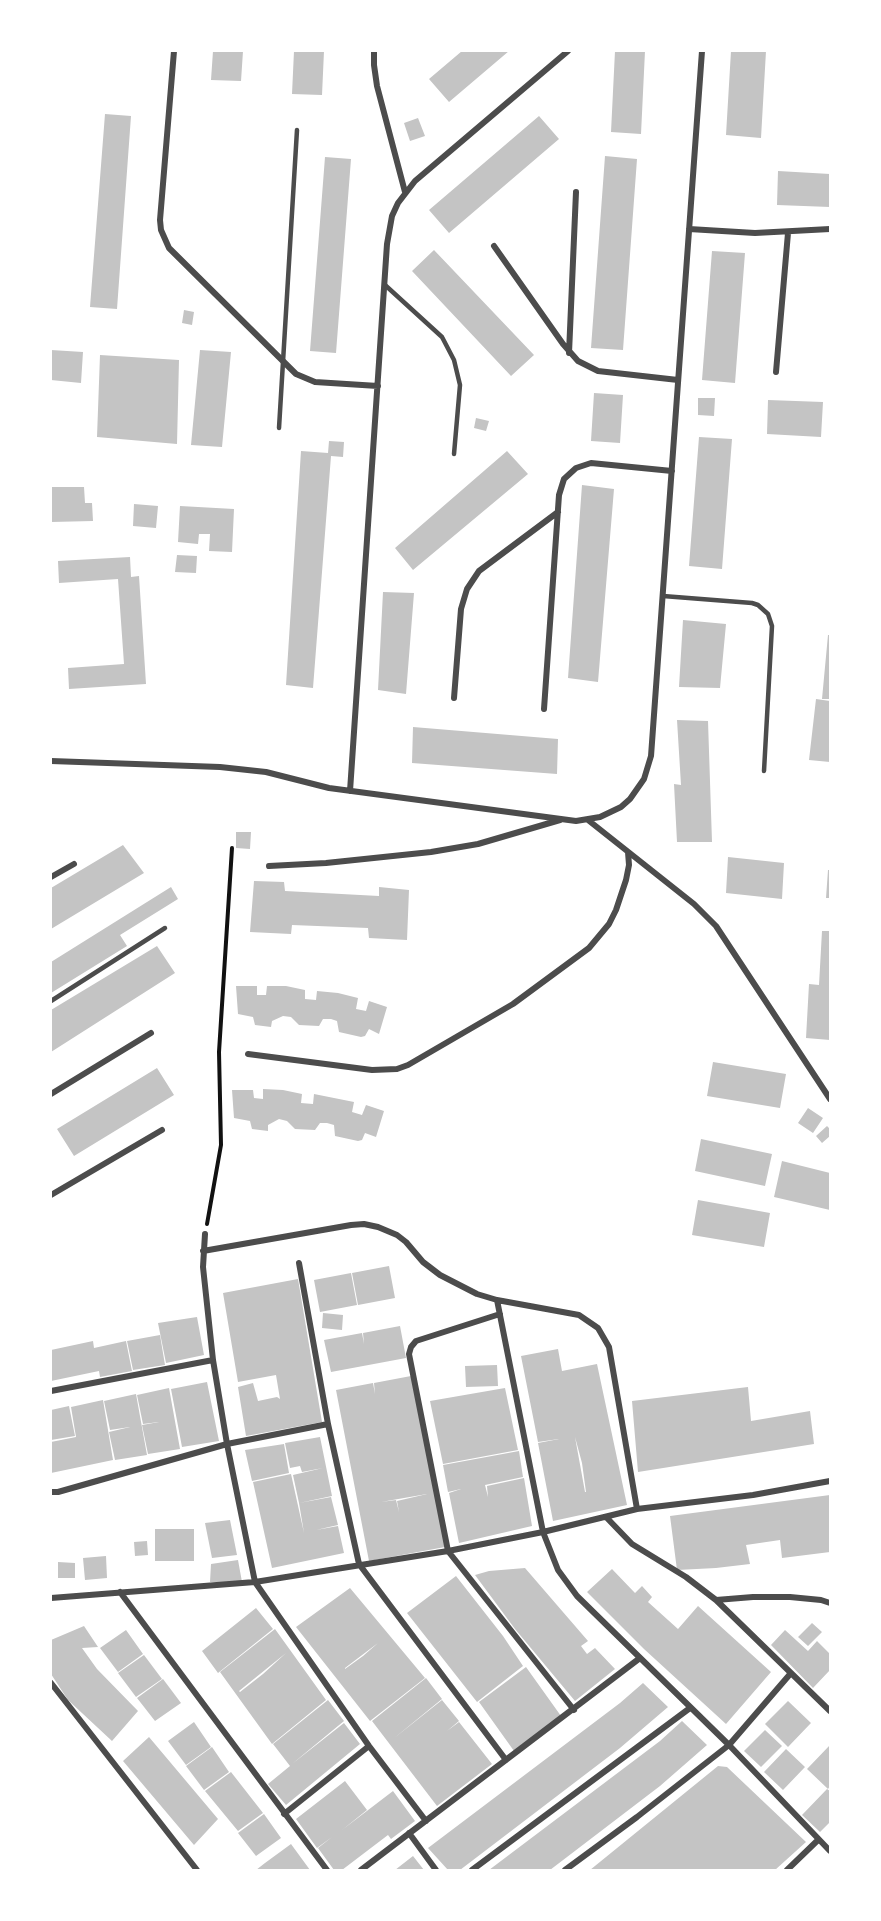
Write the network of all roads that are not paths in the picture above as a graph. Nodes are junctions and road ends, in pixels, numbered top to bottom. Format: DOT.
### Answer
graph roads {
  1 [pos="174,51"];
  2 [pos="375,51"];
  3 [pos="568,51"];
  4 [pos="702,51"];
  5 [pos="297,130"];
  6 [pos="405,192"];
  7 [pos="576,192"];
  8 [pos="689,229"];
  9 [pos="830,230"];
  10 [pos="788,233"];
  11 [pos="494,246"];
  12 [pos="385,285"];
  13 [pos="569,353"];
  14 [pos="283,362"];
  15 [pos="776,372"];
  16 [pos="678,380"];
  17 [pos="378,386"];
  18 [pos="279,428"];
  19 [pos="454,454"];
  20 [pos="672,471"];
  21 [pos="558,512"];
  22 [pos="663,596"];
  23 [pos="454,698"];
  24 [pos="544,709"];
  25 [pos="51,761"];
  26 [pos="764,771"];
  27 [pos="350,791"];
  28 [pos="564,820"];
  29 [pos="588,820"];
  30 [pos="628,852"];
  31 [pos="74,864"];
  32 [pos="269,866"];
  33 [pos="51,877"];
  34 [pos="165,928"];
  35 [pos="51,1001"];
  36 [pos="151,1033"];
  37 [pos="248,1054"];
  38 [pos="51,1094"];
  39 [pos="830,1099"];
  40 [pos="162,1130"];
  41 [pos="51,1195"];
  42 [pos="205,1234"];
  43 [pos="202,1251"];
  44 [pos="299,1263"];
  45 [pos="498,1300"];
  46 [pos="500,1314"];
  47 [pos="213,1360"];
  48 [pos="51,1391"];
  49 [pos="328,1424"];
  50 [pos="227,1444"];
  51 [pos="830,1481"];
  52 [pos="51,1492"];
  53 [pos="637,1509"];
  54 [pos="606,1517"];
  55 [pos="543,1532"];
  56 [pos="448,1551"];
  57 [pos="359,1564"];
  58 [pos="255,1582"];
  59 [pos="120,1592"];
  60 [pos="51,1598"];
  61 [pos="716,1600"];
  62 [pos="830,1603"];
  63 [pos="640,1658"];
  64 [pos="791,1673"];
  65 [pos="51,1683"];
  66 [pos="690,1708"];
  67 [pos="574,1710"];
  68 [pos="830,1711"];
  69 [pos="729,1745"];
  70 [pos="369,1746"];
  71 [pos="506,1760"];
  72 [pos="284,1814"];
  73 [pos="426,1821"];
  74 [pos="409,1833"];
  75 [pos="818,1840"];
  76 [pos="830,1851"];
  77 [pos="197,1870"];
  78 [pos="327,1870"];
  79 [pos="361,1870"];
  80 [pos="436,1870"];
  81 [pos="472,1870"];
  82 [pos="565,1870"];
  83 [pos="787,1870"];
  1 -- 14 [label="street"];
  2 -- 6 [label="street"];
  3 -- 6 [label="street"];
  4 -- 8 [label="street"];
  5 -- 14 [label="lane"];
  6 -- 12 [label="street"];
  7 -- 13 [label="street"];
  8 -- 10 [label="street"];
  8 -- 16 [label="street"];
  9 -- 10 [label="street"];
  10 -- 15 [label="street"];
  11 -- 13 [label="street"];
  12 -- 17 [label="street"];
  12 -- 19 [label="lane"];
  13 -- 16 [label="street"];
  14 -- 17 [label="street"];
  14 -- 18 [label="lane"];
  16 -- 20 [label="street"];
  17 -- 27 [label="street"];
  20 -- 21 [label="street"];
  20 -- 22 [label="street"];
  21 -- 23 [label="street"];
  21 -- 24 [label="street"];
  22 -- 26 [label="lane"];
  22 -- 29 [label="street"];
  25 -- 27 [label="street"];
  27 -- 28 [label="street"];
  28 -- 29 [label="street"];
  28 -- 32 [label="street"];
  29 -- 30 [label="street"];
  30 -- 37 [label="street"];
  30 -- 39 [label="street"];
  31 -- 33 [label="street"];
  34 -- 35 [label="lane"];
  36 -- 38 [label="street"];
  40 -- 41 [label="street"];
  42 -- 43 [label="street"];
  43 -- 45 [label="street"];
  43 -- 47 [label="street"];
  44 -- 49 [label="street"];
  45 -- 46 [label="street"];
  45 -- 53 [label="street"];
  46 -- 55 [label="street"];
  46 -- 56 [label="street"];
  47 -- 48 [label="street"];
  47 -- 50 [label="street"];
  49 -- 50 [label="street"];
  49 -- 57 [label="street"];
  50 -- 52 [label="street"];
  50 -- 58 [label="street"];
  51 -- 53 [label="street"];
  53 -- 54 [label="street"];
  54 -- 55 [label="street"];
  54 -- 61 [label="street"];
  55 -- 56 [label="street"];
  55 -- 63 [label="street"];
  56 -- 57 [label="street"];
  56 -- 67 [label="street"];
  57 -- 58 [label="street"];
  57 -- 71 [label="street"];
  58 -- 59 [label="street"];
  58 -- 70 [label="street"];
  59 -- 60 [label="street"];
  59 -- 72 [label="street"];
  61 -- 62 [label="street"];
  61 -- 64 [label="street"];
  63 -- 66 [label="street"];
  63 -- 67 [label="street"];
  64 -- 68 [label="street"];
  64 -- 69 [label="street"];
  65 -- 77 [label="street"];
  66 -- 69 [label="street"];
  66 -- 81 [label="street"];
  67 -- 71 [label="street"];
  69 -- 75 [label="street"];
  69 -- 82 [label="street"];
  70 -- 72 [label="street"];
  70 -- 73 [label="street"];
  71 -- 73 [label="street"];
  72 -- 78 [label="street"];
  73 -- 74 [label="street"];
  74 -- 79 [label="street"];
  74 -- 80 [label="street"];
  75 -- 76 [label="street"];
  75 -- 83 [label="street"];
}
